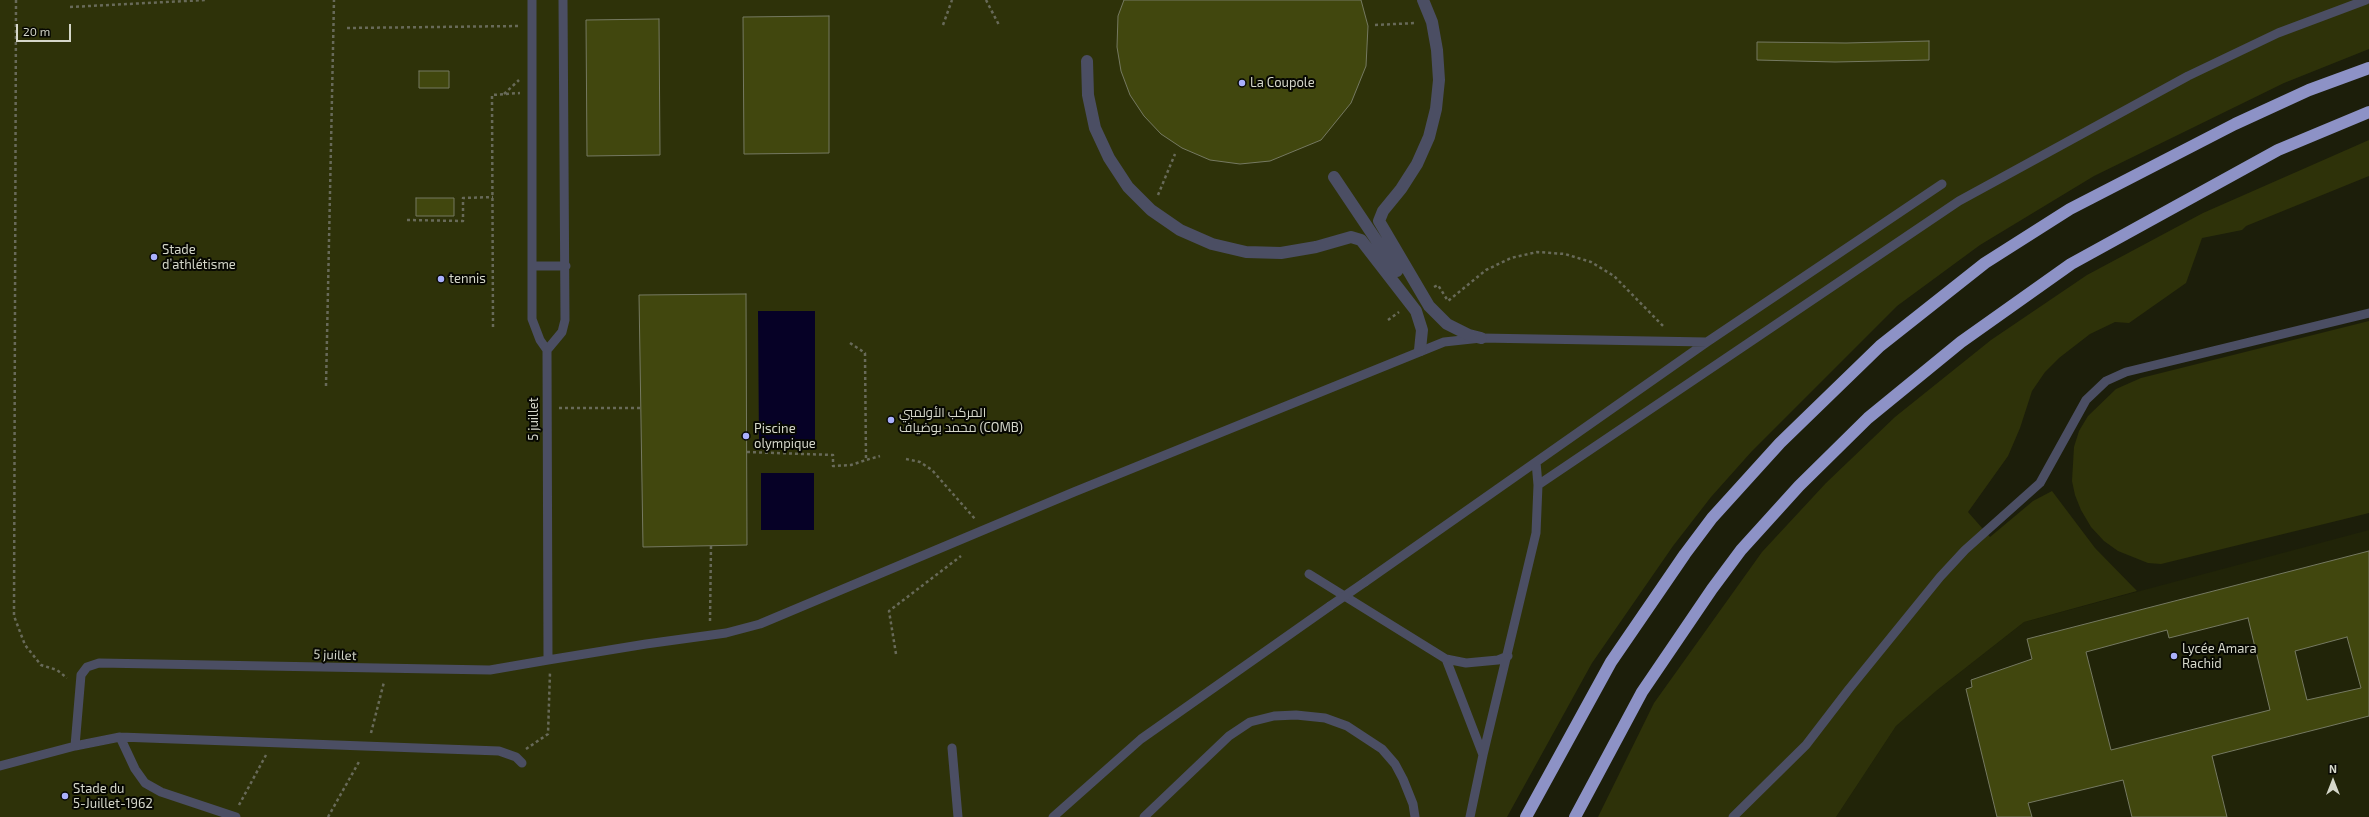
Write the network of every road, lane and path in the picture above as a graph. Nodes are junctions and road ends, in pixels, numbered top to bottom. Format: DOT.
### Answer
graph roads {
  1 [pos="16,0"];
  2 [pos="205,0"];
  3 [pos="334,0"];
  4 [pos="532,0"];
  5 [pos="563,0"];
  6 [pos="952,0"];
  7 [pos="986,0"];
  8 [pos="1423,0"];
  9 [pos="2366,0"];
  10 [pos="70,7"];
  11 [pos="1432,22"];
  12 [pos="943,25"];
  13 [pos="999,25"];
  14 [pos="1375,25"];
  15 [pos="532,26"];
  16 [pos="347,28"];
  17 [pos="1086,61"];
  18 [pos="2369,68"];
  19 [pos="532,92"];
  20 [pos="2369,112"];
  21 [pos="1175,154"];
  22 [pos="1334,177"];
  23 [pos="1942,184"];
  24 [pos="493,197"];
  25 [pos="1151,210"];
  26 [pos="407,220"];
  27 [pos="533,266"];
  28 [pos="566,266"];
  29 [pos="1397,271"];
  30 [pos="1422,295"];
  31 [pos="1411,303"];
  32 [pos="2369,313"];
  33 [pos="1388,320"];
  34 [pos="493,327"];
  35 [pos="1481,338"];
  36 [pos="1676,341"];
  37 [pos="850,342"];
  38 [pos="1707,342"];
  39 [pos="547,350"];
  40 [pos="1420,350"];
  41 [pos="326,386"];
  42 [pos="547,408"];
  43 [pos="641,408"];
  44 [pos="747,452"];
  45 [pos="880,456"];
  46 [pos="906,459"];
  47 [pos="866,460"];
  48 [pos="1536,462"];
  49 [pos="1538,485"];
  50 [pos="985,531"];
  51 [pos="710,546"];
  52 [pos="962,555"];
  53 [pos="1309,574"];
  54 [pos="710,636"];
  55 [pos="896,654"];
  56 [pos="1508,656"];
  57 [pos="1446,659"];
  58 [pos="548,660"];
  59 [pos="79,686"];
  60 [pos="120,737"];
  61 [pos="273,743"];
  62 [pos="75,746"];
  63 [pos="952,748"];
  64 [pos="1483,755"];
  65 [pos="519,760"];
  66 [pos="0,766"];
  67 [pos="234,816"];
  68 [pos="958,817"];
  69 [pos="1053,817"];
  70 [pos="1144,817"];
  71 [pos="1415,817"];
  72 [pos="1470,817"];
  73 [pos="1526,817"];
  74 [pos="1575,817"];
  75 [pos="1733,817"];
  1 -- 59 [label="path"];
  2 -- 10 [label="path"];
  3 -- 41 [label="path"];
  4 -- 15 [label="lane"];
  5 -- 28 [label="lane"];
  6 -- 12 [label="path"];
  7 -- 13 [label="path"];
  8 -- 11 [label="street"];
  9 -- 49 [label="lane"];
  11 -- 14 [label="path"];
  11 -- 29 [label="street"];
  15 -- 16 [label="path"];
  15 -- 19 [label="lane"];
  17 -- 25 [label="street"];
  18 -- 73 [label="highway"];
  19 -- 24 [label="path"];
  19 -- 27 [label="lane"];
  20 -- 74 [label="highway"];
  21 -- 25 [label="path"];
  22 -- 29 [label="street"];
  23 -- 38 [label="lane"];
  24 -- 26 [label="path"];
  24 -- 34 [label="path"];
  25 -- 29 [label="street"];
  27 -- 28 [label="lane"];
  27 -- 39 [label="lane"];
  28 -- 39 [label="lane"];
  29 -- 30 [label="street"];
  29 -- 31 [label="street"];
  30 -- 35 [label="street"];
  30 -- 36 [label="path"];
  31 -- 33 [label="path"];
  31 -- 40 [label="street"];
  32 -- 75 [label="lane"];
  35 -- 36 [label="lane"];
  35 -- 40 [label="lane"];
  36 -- 38 [label="lane"];
  37 -- 47 [label="path"];
  38 -- 48 [label="lane"];
  39 -- 42 [label="lane, 5 juillet"];
  40 -- 50 [label="lane"];
  42 -- 43 [label="path"];
  42 -- 58 [label="lane, 5 juillet"];
  44 -- 47 [label="path"];
  45 -- 47 [label="path"];
  46 -- 50 [label="path"];
  48 -- 49 [label="lane"];
  48 -- 69 [label="lane, bridge"];
  49 -- 56 [label="lane"];
  50 -- 54 [label="lane"];
  51 -- 54 [label="path"];
  52 -- 55 [label="path"];
  53 -- 57 [label="lane"];
  54 -- 58 [label="lane"];
  56 -- 57 [label="lane"];
  56 -- 64 [label="lane"];
  57 -- 64 [label="lane"];
  58 -- 59 [label="lane, 5 juillet"];
  58 -- 65 [label="path"];
  59 -- 62 [label="lane, 5 juillet"];
  60 -- 61 [label="lane"];
  60 -- 62 [label="lane"];
  60 -- 67 [label="lane"];
  61 -- 65 [label="lane"];
  61 -- 67 [label="path"];
  62 -- 66 [label="lane"];
  63 -- 68 [label="lane"];
  64 -- 72 [label="lane"];
  70 -- 71 [label="lane"];
}
